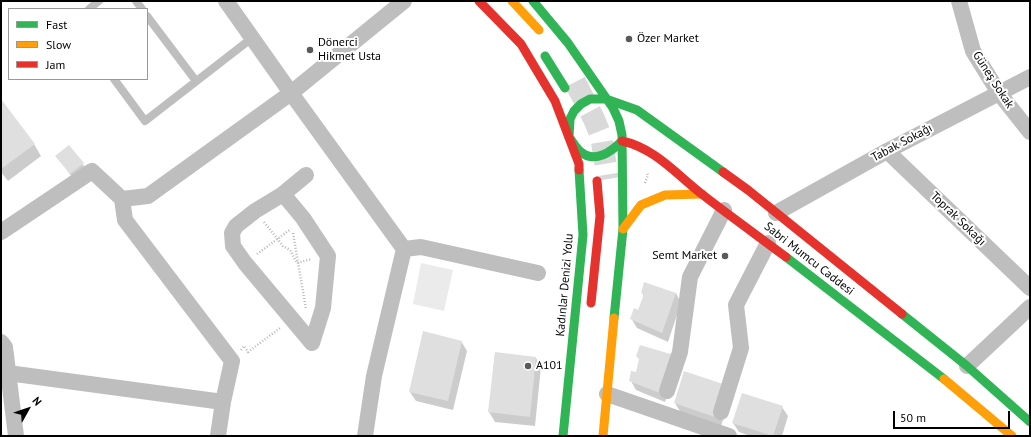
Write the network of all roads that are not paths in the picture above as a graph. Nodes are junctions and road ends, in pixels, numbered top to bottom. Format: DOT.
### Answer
graph roads {
  1 [pos="99,1"];
  2 [pos="226,1"];
  3 [pos="404,1"];
  4 [pos="479,1"];
  5 [pos="512,1"];
  6 [pos="533,1"];
  7 [pos="959,1"];
  8 [pos="89,8"];
  9 [pos="148,17"];
  10 [pos="252,38"];
  11 [pos="546,40"];
  12 [pos="538,47"];
  13 [pos="1030,77"];
  14 [pos="115,80"];
  15 [pos="196,81"];
  16 [pos="565,88"];
  17 [pos="999,93"];
  18 [pos="291,94"];
  19 [pos="606,99"];
  20 [pos="1030,132"];
  21 [pos="569,137"];
  22 [pos="622,141"];
  23 [pos="887,151"];
  24 [pos="306,175"];
  25 [pos="597,181"];
  26 [pos="283,194"];
  27 [pos="702,194"];
  28 [pos="122,200"];
  29 [pos="724,210"];
  30 [pos="776,213"];
  31 [pos="623,229"];
  32 [pos="1,232"];
  33 [pos="768,243"];
  34 [pos="404,249"];
  35 [pos="538,273"];
  36 [pos="1030,288"];
  37 [pos="1030,307"];
  38 [pos="589,314"];
  39 [pos="1,342"];
  40 [pos="967,366"];
  41 [pos="8,372"];
  42 [pos="667,391"];
  43 [pos="607,394"];
  44 [pos="223,402"];
  45 [pos="721,412"];
  46 [pos="1030,422"];
  47 [pos="16,436"];
  48 [pos="218,436"];
  49 [pos="365,436"];
  50 [pos="563,436"];
  51 [pos="603,436"];
  52 [pos="729,436"];
  53 [pos="1012,436"];
  1 -- 8 [label="lane"];
  2 -- 10 [label="street"];
  3 -- 18 [label="street"];
  4 -- 21 [label="main road"];
  5 -- 11 [label="main road"];
  6 -- 19 [label="main road"];
  7 -- 17 [label="street, Güneş Sokak"];
  9 -- 15 [label="lane"];
  10 -- 15 [label="lane"];
  10 -- 18 [label="street"];
  12 -- 16 [label="main road"];
  13 -- 17 [label="street, Tabak Sokağı"];
  14 -- 15 [label="lane"];
  17 -- 20 [label="street, Güneş Sokak"];
  17 -- 23 [label="street, Tabak Sokağı"];
  18 -- 28 [label="street"];
  18 -- 34 [label="street"];
  19 -- 21 [label="main road"];
  19 -- 22 [label="main road"];
  19 -- 30 [label="main road, Sabri Mumcu Caddesi"];
  21 -- 22 [label="main road"];
  21 -- 50 [label="main road, Kadınlar Denizi Yolu"];
  22 -- 27 [label="main road, Sabri Mumcu Caddesi"];
  22 -- 31 [label="main road"];
  23 -- 30 [label="street, Tabak Sokağı"];
  23 -- 36 [label="street, Toprak Sokağı"];
  24 -- 26 [label="street"];
  25 -- 38 [label="main road"];
  26 -- 26 [label="street"];
  27 -- 29 [label="main road, Sabri Mumcu Caddesi"];
  27 -- 31 [label="main road"];
  28 -- 32 [label="street"];
  28 -- 44 [label="street"];
  29 -- 33 [label="main road, Sabri Mumcu Caddesi"];
  29 -- 42 [label="street"];
  30 -- 40 [label="main road, Sabri Mumcu Caddesi"];
  31 -- 43 [label="main road"];
  33 -- 45 [label="street"];
  33 -- 53 [label="main road, Sabri Mumcu Caddesi"];
  34 -- 35 [label="street"];
  34 -- 49 [label="street"];
  37 -- 40 [label="street"];
  39 -- 41 [label="street"];
  40 -- 46 [label="main road, Sabri Mumcu Caddesi"];
  41 -- 44 [label="street"];
  41 -- 47 [label="street"];
  43 -- 51 [label="main road"];
  43 -- 52 [label="street"];
  44 -- 48 [label="street"];
}
